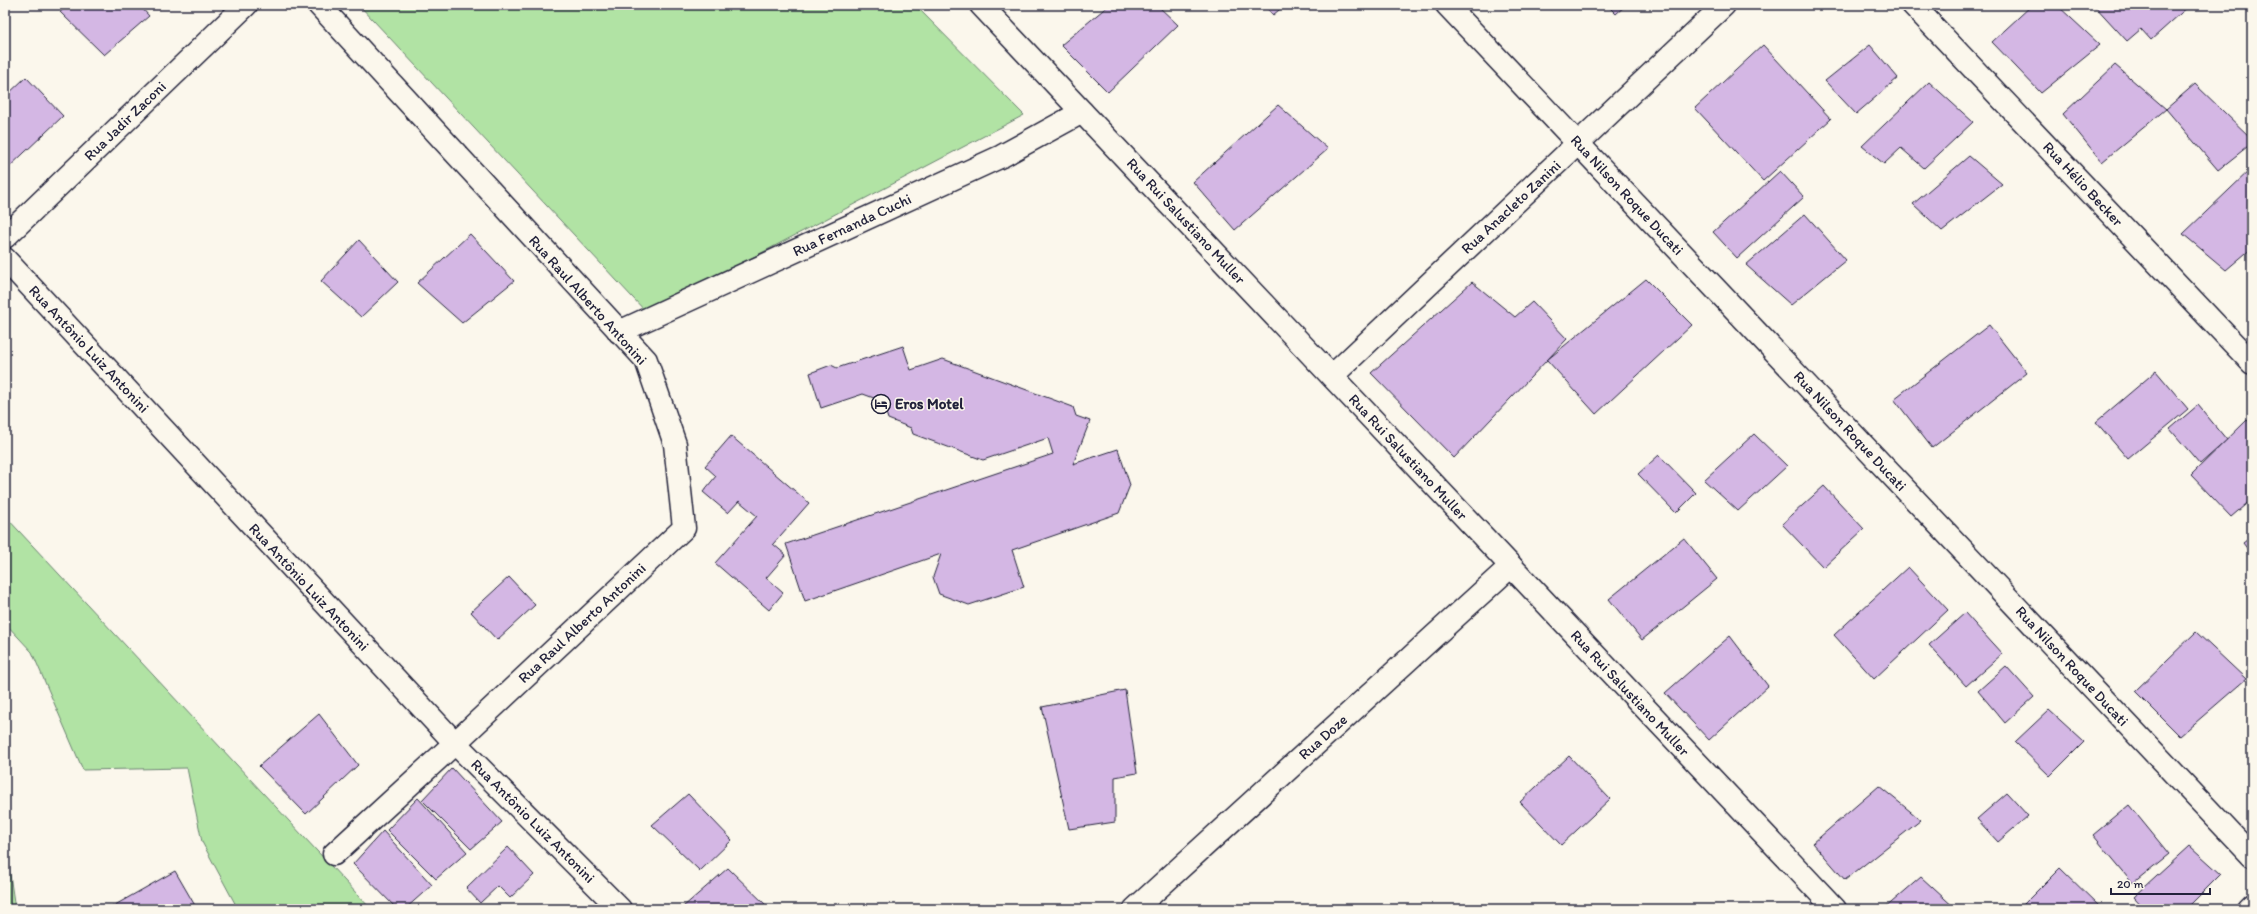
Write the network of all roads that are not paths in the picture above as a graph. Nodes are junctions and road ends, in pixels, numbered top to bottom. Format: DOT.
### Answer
graph roads {
  1 [pos="246,5"];
  2 [pos="319,5"];
  3 [pos="981,5"];
  4 [pos="1448,5"];
  5 [pos="1724,5"];
  6 [pos="1913,5"];
  7 [pos="1082,112"];
  8 [pos="1578,144"];
  9 [pos="5,237"];
  10 [pos="5,259"];
  11 [pos="619,332"];
  12 [pos="2252,363"];
  13 [pos="1332,376"];
  14 [pos="1511,566"];
  15 [pos="455,743"];
  16 [pos="334,854"];
  17 [pos="2252,856"];
  18 [pos="2252,906"];
  19 [pos="620,909"];
  20 [pos="1135,909"];
  21 [pos="1835,909"];
  22 [pos="2248,909"];
  1 -- 9 [label="street, Rua Jadir Zaconi"];
  2 -- 11 [label="street, Rua Raul Alberto Antonini"];
  3 -- 7 [label="street, Rua Rui Salustiano Muller"];
  4 -- 8 [label="street, Rua Nilson Roque Ducati"];
  5 -- 8 [label="street, Rua Anacleto Zanini"];
  6 -- 12 [label="street, Rua Hélio Becker"];
  7 -- 11 [label="street, Rua Fernanda Cuchi"];
  7 -- 13 [label="street, Rua Rui Salustiano Muller"];
  8 -- 13 [label="street, Rua Anacleto Zanini"];
  8 -- 17 [label="street, Rua Nilson Roque Ducati"];
  10 -- 15 [label="street, Rua Antônio Luiz Antonini"];
  11 -- 15 [label="street, Rua Raul Alberto Antonini"];
  13 -- 14 [label="street, Rua Rui Salustiano Muller"];
  14 -- 20 [label="street, Rua Doze"];
  14 -- 21 [label="street, Rua Rui Salustiano Muller"];
  15 -- 16 [label="street, Rua Raul Alberto Antonini"];
  15 -- 19 [label="street, Rua Antônio Luiz Antonini"];
  18 -- 22 [label="street"];
}
